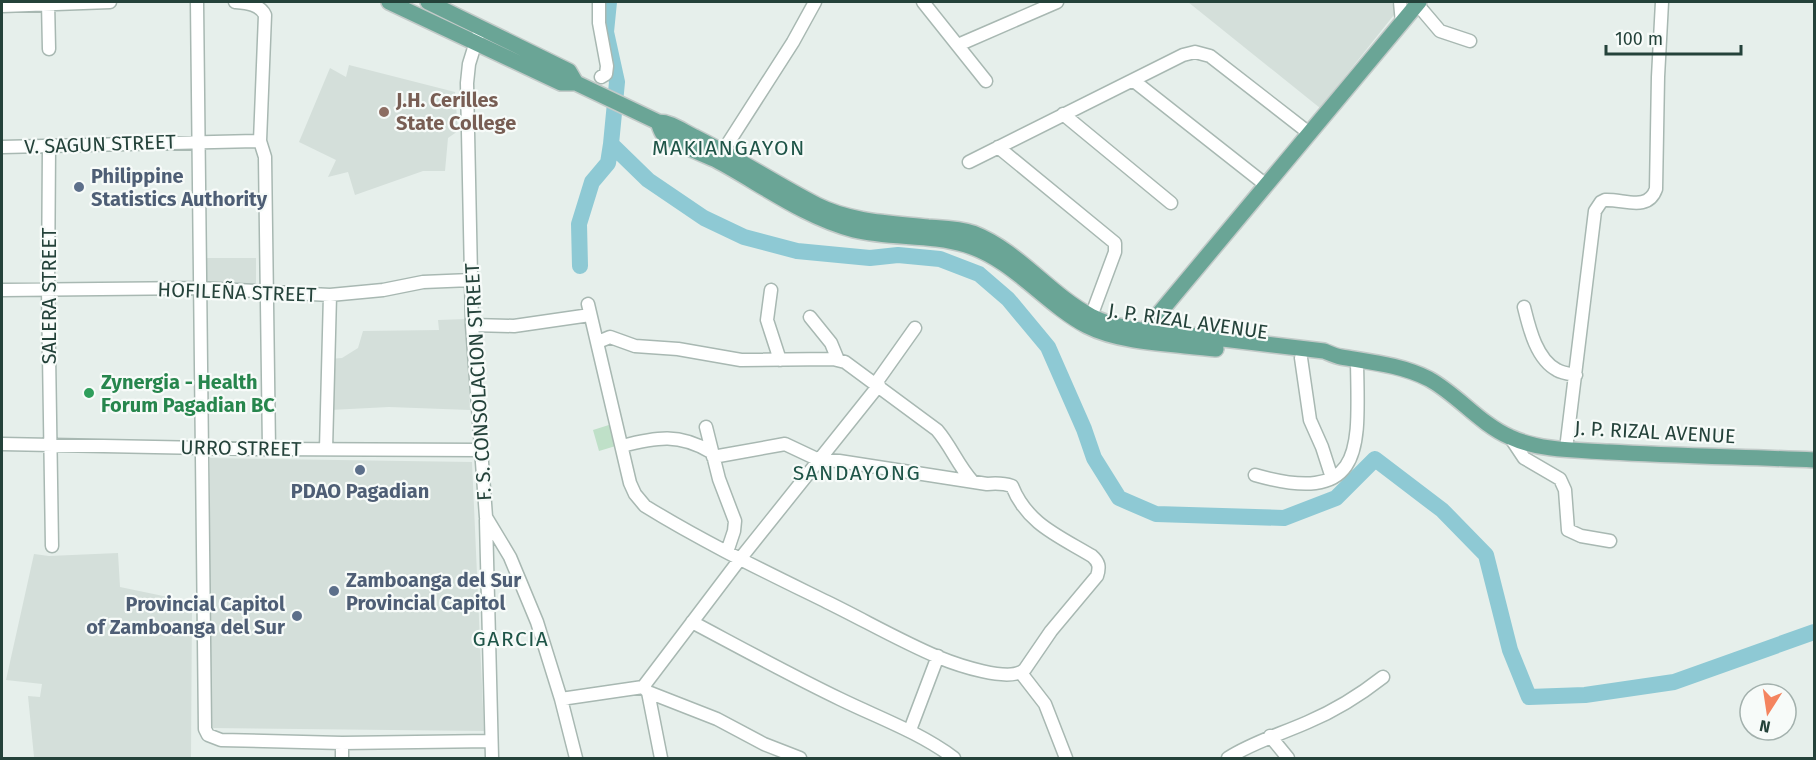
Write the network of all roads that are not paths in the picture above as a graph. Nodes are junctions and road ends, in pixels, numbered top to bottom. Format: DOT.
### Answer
graph roads {
  1 [pos="110,2"];
  2 [pos="197,2"];
  3 [pos="235,2"];
  4 [pos="389,2"];
  5 [pos="428,2"];
  6 [pos="599,2"];
  7 [pos="814,2"];
  8 [pos="923,2"];
  9 [pos="1057,2"];
  10 [pos="1400,2"];
  11 [pos="1662,2"];
  12 [pos="48,3"];
  13 [pos="1418,3"];
  14 [pos="2,6"];
  15 [pos="1402,23"];
  16 [pos="482,27"];
  17 [pos="1470,41"];
  18 [pos="475,43"];
  19 [pos="958,45"];
  20 [pos="49,49"];
  21 [pos="601,77"];
  22 [pos="986,81"];
  23 [pos="1134,81"];
  24 [pos="576,83"];
  25 [pos="1063,114"];
  26 [pos="1309,133"];
  27 [pos="198,141"];
  28 [pos="260,141"];
  29 [pos="2,147"];
  30 [pos="49,147"];
  31 [pos="998,147"];
  32 [pos="720,156"];
  33 [pos="969,162"];
  34 [pos="1266,185"];
  35 [pos="1171,203"];
  36 [pos="471,280"];
  37 [pos="199,288"];
  38 [pos="2,290"];
  39 [pos="48,290"];
  40 [pos="771,290"];
  41 [pos="267,291"];
  42 [pos="330,295"];
  43 [pos="1524,307"];
  44 [pos="810,317"];
  45 [pos="1089,321"];
  46 [pos="472,325"];
  47 [pos="915,328"];
  48 [pos="1141,335"];
  49 [pos="598,342"];
  50 [pos="1337,356"];
  51 [pos="1301,358"];
  52 [pos="780,360"];
  53 [pos="838,360"];
  54 [pos="1357,360"];
  55 [pos="1576,375"];
  56 [pos="877,384"];
  57 [pos="706,428"];
  58 [pos="1510,437"];
  59 [pos="2,444"];
  60 [pos="52,445"];
  61 [pos="622,446"];
  62 [pos="200,448"];
  63 [pos="269,449"];
  64 [pos="326,449"];
  65 [pos="1566,449"];
  66 [pos="481,450"];
  67 [pos="712,455"];
  68 [pos="819,460"];
  69 [pos="1815,460"];
  70 [pos="1255,475"];
  71 [pos="1332,478"];
  72 [pos="973,482"];
  73 [pos="486,517"];
  74 [pos="1610,540"];
  75 [pos="52,546"];
  76 [pos="727,552"];
  77 [pos="740,559"];
  78 [pos="692,622"];
  79 [pos="938,657"];
  80 [pos="1021,673"];
  81 [pos="1383,677"];
  82 [pos="646,689"];
  83 [pos="561,699"];
  84 [pos="910,730"];
  85 [pos="1270,736"];
  86 [pos="491,741"];
  87 [pos="342,743"];
  88 [pos="342,759"];
  89 [pos="492,759"];
  90 [pos="576,759"];
  91 [pos="661,759"];
  92 [pos="800,759"];
  93 [pos="954,759"];
  94 [pos="1066,759"];
  95 [pos="1228,759"];
  96 [pos="1288,759"];
  1 -- 12 [label="street"];
  2 -- 27 [label="street"];
  3 -- 28 [label="street"];
  4 -- 18 [label="main road, J. P. RIZAL AVENUE"];
  5 -- 16 [label="main road, J. P. RIZAL AVENUE"];
  6 -- 21 [label="street"];
  7 -- 32 [label="street"];
  8 -- 19 [label="street"];
  9 -- 19 [label="street"];
  10 -- 15 [label="street"];
  11 -- 55 [label="street"];
  12 -- 14 [label="street"];
  12 -- 20 [label="street"];
  13 -- 15 [label="main road"];
  13 -- 17 [label="street"];
  15 -- 26 [label="main road"];
  16 -- 18 [label="street, F. S. CONSOLACION STREET"];
  16 -- 24 [label="main road, J. P. RIZAL AVENUE"];
  18 -- 24 [label="main road, J. P. RIZAL AVENUE"];
  18 -- 36 [label="street, F. S. CONSOLACION STREET"];
  19 -- 22 [label="street"];
  23 -- 25 [label="street"];
  23 -- 26 [label="street"];
  23 -- 34 [label="street"];
  24 -- 32 [label="main road, J. P. RIZAL AVENUE"];
  25 -- 31 [label="street"];
  25 -- 35 [label="street"];
  26 -- 34 [label="main road"];
  27 -- 28 [label="street, V. SAGUN STREET"];
  27 -- 30 [label="street, V. SAGUN STREET"];
  27 -- 37 [label="street"];
  28 -- 41 [label="street"];
  29 -- 30 [label="street, V. SAGUN STREET"];
  30 -- 39 [label="street, SALERA STREET"];
  31 -- 33 [label="street"];
  31 -- 45 [label="street"];
  32 -- 45 [label="main road, J. P. RIZAL AVENUE"];
  34 -- 48 [label="main road"];
  36 -- 42 [label="street, HOFILEÑA STREET"];
  36 -- 46 [label="street, F. S. CONSOLACION STREET"];
  37 -- 39 [label="street, HOFILEÑA STREET"];
  37 -- 41 [label="street, HOFILEÑA STREET"];
  37 -- 62 [label="street"];
  38 -- 39 [label="street, HOFILEÑA STREET"];
  39 -- 60 [label="street, SALERA STREET"];
  40 -- 52 [label="street"];
  41 -- 42 [label="street, HOFILEÑA STREET"];
  41 -- 63 [label="street"];
  42 -- 64 [label="street"];
  43 -- 55 [label="street"];
  44 -- 53 [label="street"];
  45 -- 48 [label="main road, J. P. RIZAL AVENUE"];
  46 -- 49 [label="street"];
  46 -- 66 [label="street, F. S. CONSOLACION STREET"];
  47 -- 56 [label="street"];
  48 -- 50 [label="main road, J. P. RIZAL AVENUE"];
  48 -- 51 [label="main road, J. P. RIZAL AVENUE"];
  49 -- 52 [label="street"];
  49 -- 61 [label="street"];
  50 -- 51 [label="main road, J. P. RIZAL AVENUE"];
  50 -- 54 [label="main road, J. P. RIZAL AVENUE"];
  51 -- 71 [label="street"];
  52 -- 53 [label="street"];
  53 -- 56 [label="street"];
  54 -- 58 [label="main road, J. P. RIZAL AVENUE"];
  54 -- 71 [label="street"];
  55 -- 65 [label="street"];
  56 -- 68 [label="street"];
  56 -- 72 [label="street"];
  57 -- 67 [label="street"];
  58 -- 65 [label="main road, J. P. RIZAL AVENUE"];
  58 -- 74 [label="street"];
  59 -- 60 [label="street, URRO STREET"];
  60 -- 62 [label="street, URRO STREET"];
  60 -- 75 [label="street, SALERA STREET"];
  61 -- 67 [label="street"];
  61 -- 76 [label="street"];
  62 -- 63 [label="street, URRO STREET"];
  62 -- 87 [label="street"];
  63 -- 64 [label="street, URRO STREET"];
  64 -- 66 [label="street, URRO STREET"];
  65 -- 69 [label="main road, J. P. RIZAL AVENUE"];
  66 -- 73 [label="street, F. S. CONSOLACION STREET"];
  67 -- 68 [label="street"];
  67 -- 76 [label="street"];
  68 -- 72 [label="street"];
  68 -- 77 [label="street"];
  70 -- 71 [label="street"];
  72 -- 80 [label="street"];
  73 -- 83 [label="street, F. S. CONSOLACION STREET"];
  73 -- 86 [label="street"];
  76 -- 77 [label="street"];
  77 -- 78 [label="street"];
  77 -- 79 [label="street"];
  78 -- 82 [label="street"];
  78 -- 84 [label="street"];
  79 -- 80 [label="street"];
  79 -- 84 [label="street"];
  80 -- 94 [label="street"];
  81 -- 85 [label="street"];
  82 -- 83 [label="street"];
  82 -- 91 [label="street"];
  82 -- 92 [label="street"];
  83 -- 90 [label="street, F. S. CONSOLACION STREET"];
  84 -- 93 [label="street"];
  85 -- 95 [label="street"];
  85 -- 96 [label="street"];
  86 -- 87 [label="street"];
  86 -- 89 [label="street"];
  87 -- 88 [label="street"];
}
